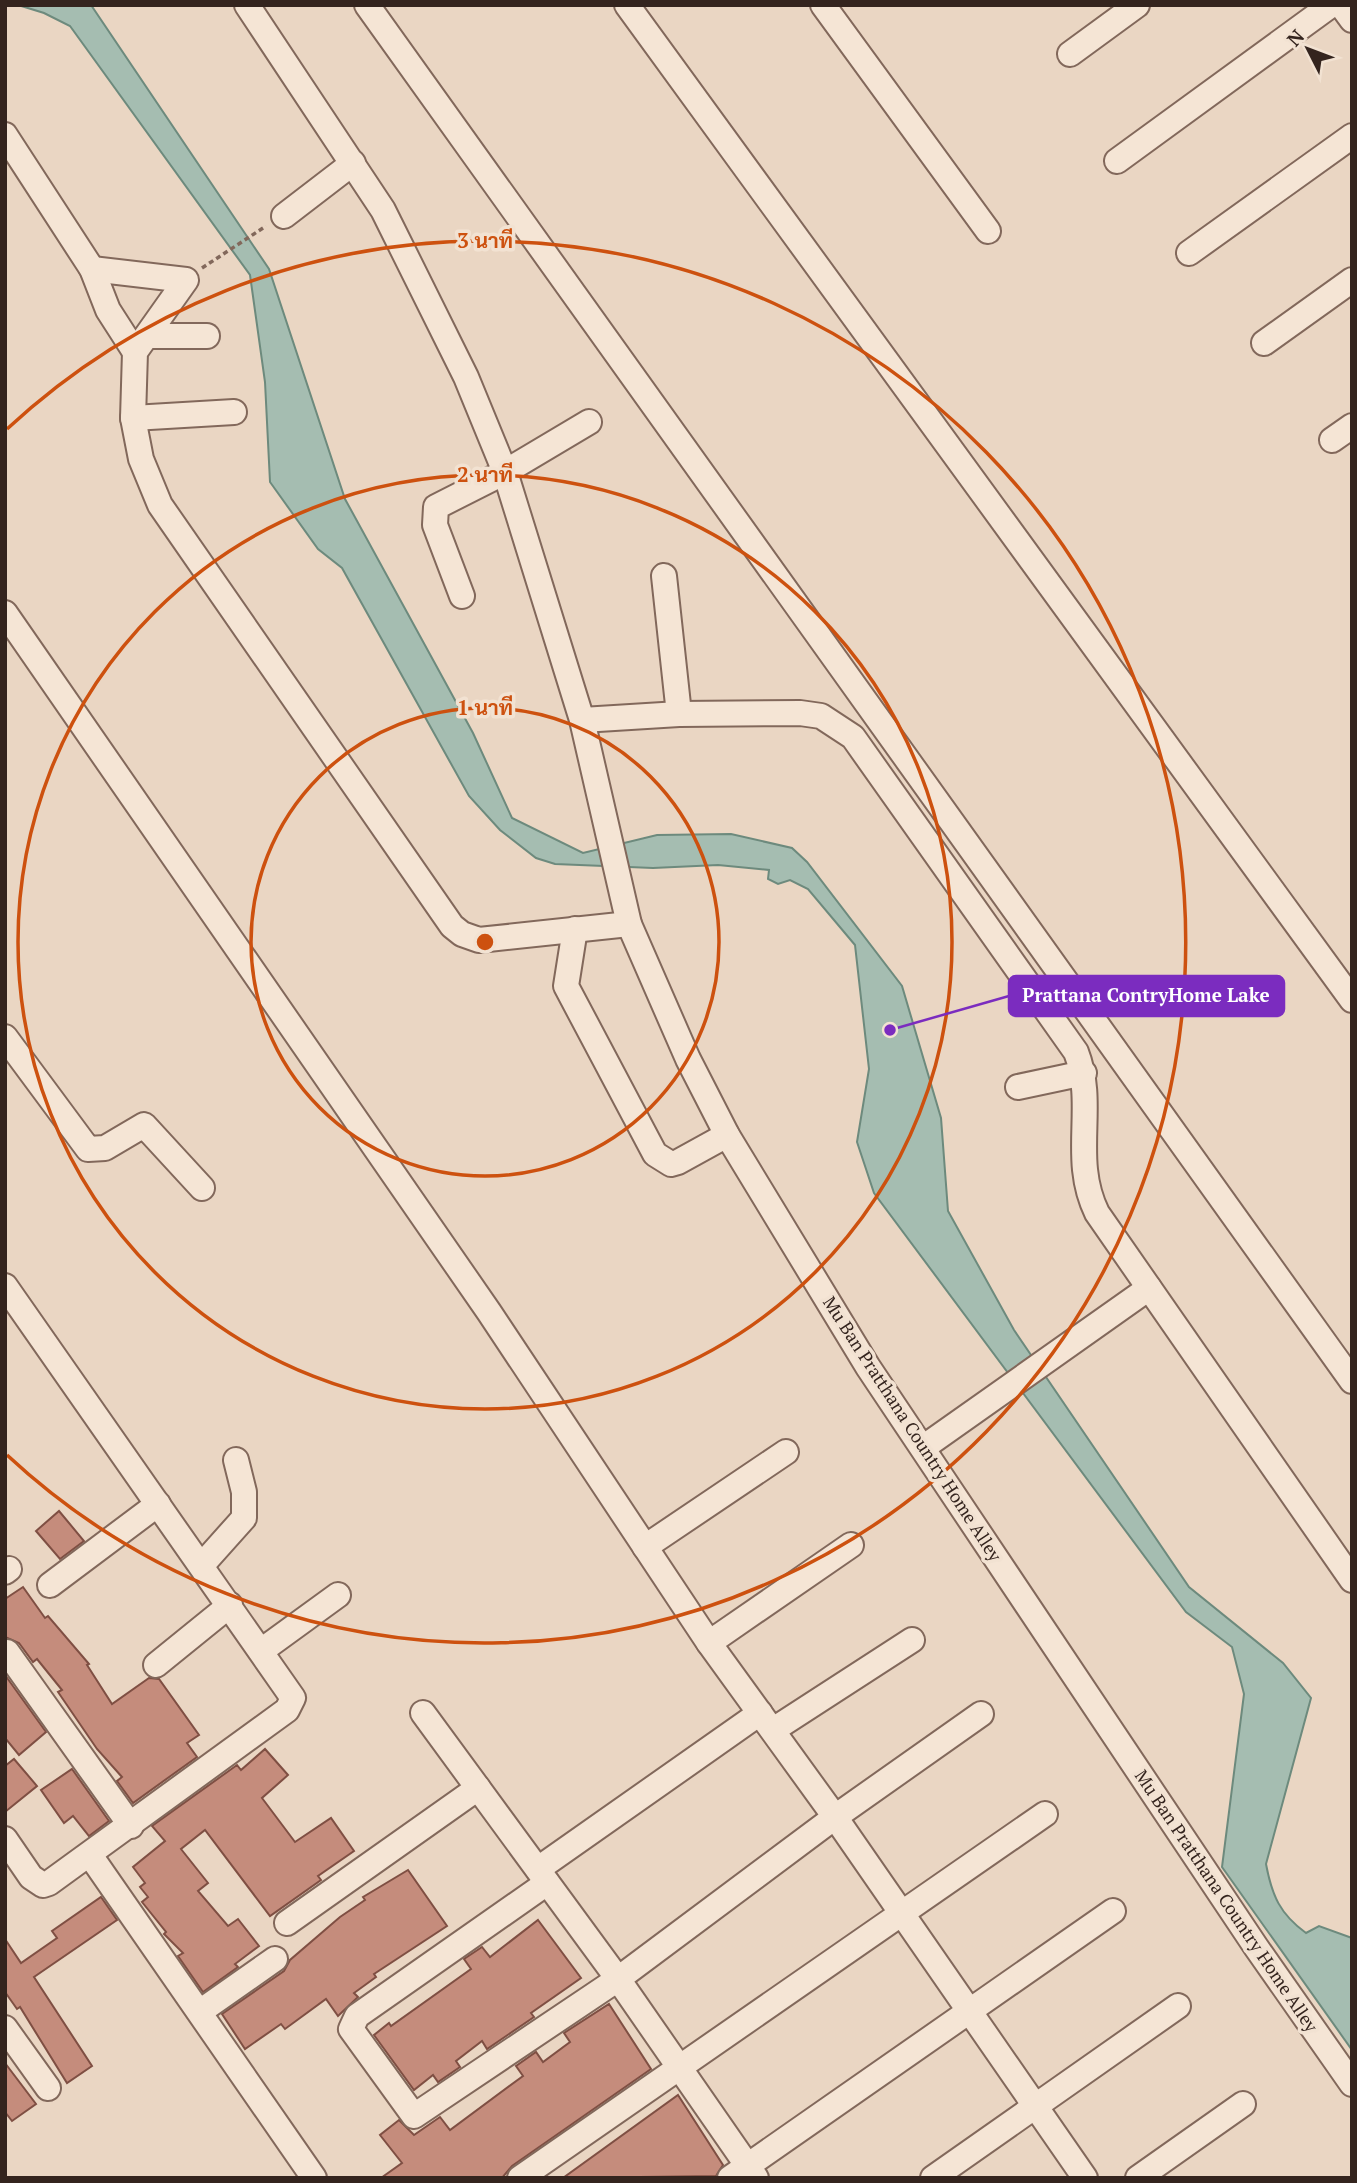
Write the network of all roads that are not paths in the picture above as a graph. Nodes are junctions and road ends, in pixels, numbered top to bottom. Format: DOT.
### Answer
graph roads {
  1 [pos="247,5"];
  2 [pos="367,5"];
  3 [pos="627,5"];
  4 [pos="823,5"];
  5 [pos="1137,5"];
  6 [pos="1331,5"];
  7 [pos="1341,5"];
  8 [pos="1352,20"];
  9 [pos="1070,54"];
  10 [pos="5,135"];
  11 [pos="1352,136"];
  12 [pos="1116,161"];
  13 [pos="353,163"];
  14 [pos="284,216"];
  15 [pos="988,231"];
  16 [pos="1189,253"];
  17 [pos="92,269"];
  18 [pos="1352,280"];
  19 [pos="207,336"];
  20 [pos="1264,343"];
  21 [pos="141,344"];
  22 [pos="234,412"];
  23 [pos="133,418"];
  24 [pos="589,422"];
  25 [pos="505,472"];
  26 [pos="664,576"];
  27 [pos="462,596"];
  28 [pos="5,613"];
  29 [pos="679,714"];
  30 [pos="582,720"];
  31 [pos="629,924"];
  32 [pos="575,929"];
  33 [pos="1352,1000"];
  34 [pos="5,1037"];
  35 [pos="1084,1073"];
  36 [pos="1018,1087"];
  37 [pos="727,1135"];
  38 [pos="202,1188"];
  39 [pos="1149,1289"];
  40 [pos="9,1298"];
  41 [pos="1352,1381"];
  42 [pos="924,1447"];
  43 [pos="786,1452"];
  44 [pos="236,1461"];
  45 [pos="158,1504"];
  46 [pos="851,1545"];
  47 [pos="645,1547"];
  48 [pos="202,1565"];
  49 [pos="1352,1580"];
  50 [pos="50,1584"];
  51 [pos="338,1595"];
  52 [pos="230,1605"];
  53 [pos="912,1640"];
  54 [pos="709,1643"];
  55 [pos="261,1651"];
  56 [pos="7,1652"];
  57 [pos="156,1665"];
  58 [pos="423,1713"];
  59 [pos="982,1714"];
  60 [pos="766,1722"];
  61 [pos="478,1788"];
  62 [pos="1045,1814"];
  63 [pos="835,1817"];
  64 [pos="131,1826"];
  65 [pos="5,1839"];
  66 [pos="90,1855"];
  67 [pos="543,1876"];
  68 [pos="1113,1911"];
  69 [pos="902,1912"];
  70 [pos="288,1923"];
  71 [pos="275,1959"];
  72 [pos="618,1979"];
  73 [pos="1178,2006"];
  74 [pos="970,2010"];
  75 [pos="201,2011"];
  76 [pos="5,2028"];
  77 [pos="678,2067"];
  78 [pos="1352,2084"];
  79 [pos="48,2088"];
  80 [pos="1243,2104"];
  81 [pos="1036,2107"];
  82 [pos="745,2174"];
  83 [pos="314,2178"];
  84 [pos="520,2178"];
  85 [pos="933,2178"];
  86 [pos="1085,2178"];
  87 [pos="1138,2178"];
  1 -- 13 [label="street, Mu Ban Pratthana Country Home Alley"];
  2 -- 41 [label="street"];
  3 -- 33 [label="street"];
  4 -- 15 [label="street"];
  5 -- 9 [label="street"];
  6 -- 12 [label="street"];
  7 -- 8 [label="street"];
  10 -- 17 [label="street"];
  11 -- 16 [label="street"];
  13 -- 14 [label="street"];
  13 -- 25 [label="street, Mu Ban Pratthana Country Home Alley"];
  17 -- 21 [label="street"];
  17 -- 21 [label="street"];
  18 -- 20 [label="street"];
  19 -- 21 [label="street"];
  21 -- 23 [label="street"];
  22 -- 23 [label="street"];
  23 -- 32 [label="street"];
  24 -- 25 [label="street"];
  25 -- 27 [label="street"];
  25 -- 30 [label="street, Mu Ban Pratthana Country Home Alley"];
  26 -- 29 [label="street"];
  28 -- 47 [label="street"];
  29 -- 30 [label="street"];
  29 -- 35 [label="street"];
  30 -- 31 [label="street, Mu Ban Pratthana Country Home Alley"];
  31 -- 32 [label="street"];
  31 -- 37 [label="street, Mu Ban Pratthana Country Home Alley"];
  32 -- 37 [label="street"];
  34 -- 38 [label="street"];
  35 -- 36 [label="street"];
  35 -- 39 [label="street"];
  37 -- 42 [label="street, Mu Ban Pratthana Country Home Alley"];
  39 -- 42 [label="street"];
  39 -- 49 [label="street"];
  40 -- 45 [label="street"];
  42 -- 78 [label="street, Mu Ban Pratthana Country Home Alley"];
  43 -- 47 [label="street"];
  44 -- 48 [label="street"];
  45 -- 48 [label="street"];
  45 -- 50 [label="street"];
  46 -- 54 [label="street"];
  47 -- 54 [label="street"];
  48 -- 52 [label="street"];
  51 -- 55 [label="street"];
  52 -- 55 [label="street"];
  52 -- 57 [label="street"];
  53 -- 60 [label="street"];
  54 -- 60 [label="street"];
  55 -- 64 [label="street"];
  56 -- 64 [label="street"];
  58 -- 61 [label="street"];
  59 -- 63 [label="street"];
  60 -- 63 [label="street"];
  60 -- 67 [label="street"];
  61 -- 67 [label="street"];
  61 -- 70 [label="street"];
  62 -- 69 [label="street"];
  63 -- 69 [label="street"];
  63 -- 72 [label="street"];
  64 -- 66 [label="street"];
  65 -- 66 [label="street"];
  66 -- 75 [label="street"];
  67 -- 72 [label="street"];
  67 -- 72 [label="street"];
  68 -- 74 [label="street"];
  69 -- 74 [label="street"];
  69 -- 77 [label="street"];
  71 -- 75 [label="street"];
  72 -- 77 [label="street"];
  73 -- 81 [label="street"];
  74 -- 81 [label="street"];
  74 -- 82 [label="street"];
  75 -- 83 [label="street"];
  76 -- 79 [label="street"];
  77 -- 82 [label="street"];
  77 -- 84 [label="street"];
  80 -- 87 [label="street"];
  81 -- 85 [label="street"];
  81 -- 86 [label="street"];
}
